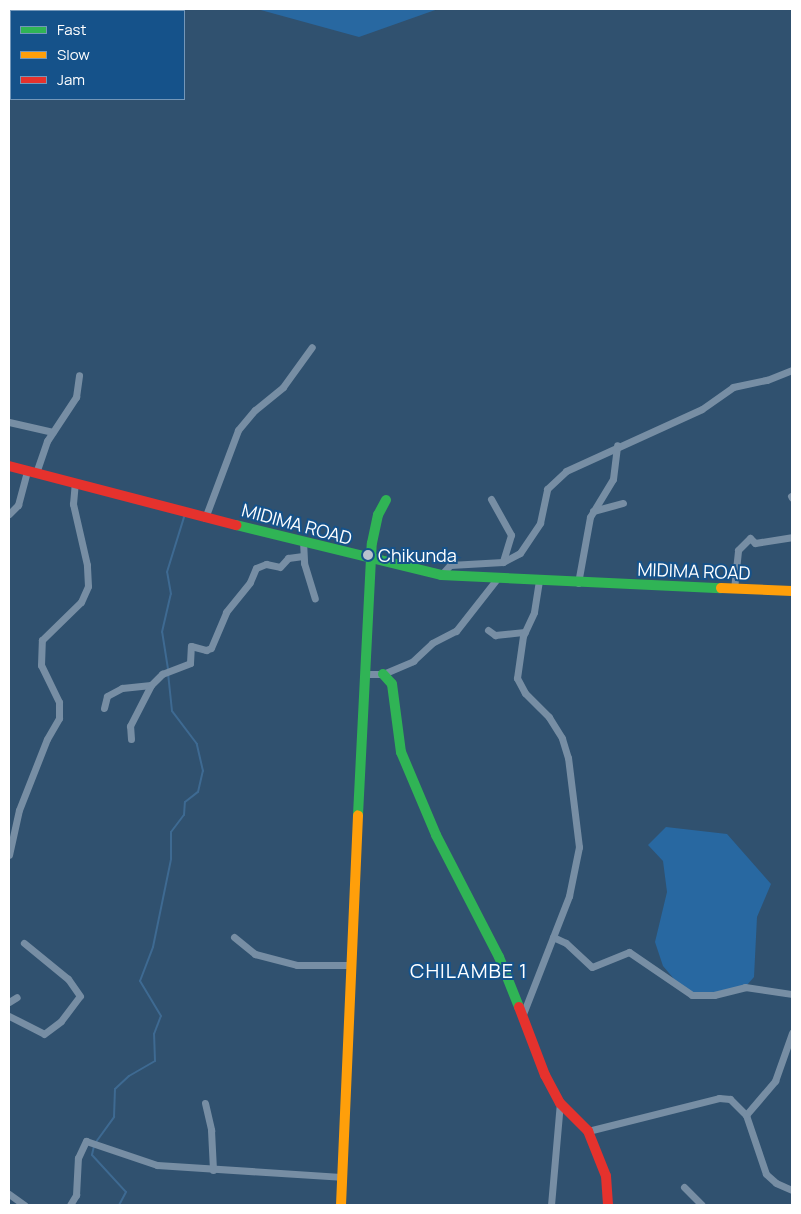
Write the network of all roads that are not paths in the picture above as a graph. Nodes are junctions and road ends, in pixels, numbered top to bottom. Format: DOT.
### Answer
graph roads {
  1 [pos="312,347"];
  2 [pos="792,370"];
  3 [pos="80,375"];
  4 [pos="9,422"];
  5 [pos="53,432"];
  6 [pos="617,445"];
  7 [pos="9,466"];
  8 [pos="32,472"];
  9 [pos="75,483"];
  10 [pos="491,499"];
  11 [pos="386,500"];
  12 [pos="624,503"];
  13 [pos="592,511"];
  14 [pos="9,514"];
  15 [pos="205,518"];
  16 [pos="792,536"];
  17 [pos="303,541"];
  18 [pos="303,556"];
  19 [pos="372,561"];
  20 [pos="503,562"];
  21 [pos="441,575"];
  22 [pos="496,580"];
  23 [pos="539,582"];
  24 [pos="578,584"];
  25 [pos="734,589"];
  26 [pos="792,591"];
  27 [pos="315,598"];
  28 [pos="488,630"];
  29 [pos="525,632"];
  30 [pos="365,674"];
  31 [pos="384,674"];
  32 [pos="152,685"];
  33 [pos="104,708"];
  34 [pos="132,739"];
  35 [pos="9,855"];
  36 [pos="234,937"];
  37 [pos="553,937"];
  38 [pos="24,943"];
  39 [pos="350,965"];
  40 [pos="792,994"];
  41 [pos="17,997"];
  42 [pos="9,1002"];
  43 [pos="523,1014"];
  44 [pos="9,1016"];
  45 [pos="792,1033"];
  46 [pos="560,1103"];
  47 [pos="205,1104"];
  48 [pos="746,1115"];
  49 [pos="588,1131"];
  50 [pos="212,1170"];
  51 [pos="341,1177"];
  52 [pos="684,1187"];
  53 [pos="792,1190"];
  54 [pos="9,1194"];
  55 [pos="24,1205"];
  56 [pos="70,1205"];
  57 [pos="341,1205"];
  58 [pos="551,1205"];
  59 [pos="608,1205"];
  60 [pos="702,1205"];
  1 -- 15 [label="street"];
  2 -- 6 [label="street"];
  3 -- 5 [label="street"];
  4 -- 5 [label="street"];
  5 -- 8 [label="street"];
  6 -- 13 [label="street"];
  6 -- 20 [label="street"];
  7 -- 8 [label="street, MIDIMA ROAD"];
  8 -- 9 [label="street, MIDIMA ROAD"];
  8 -- 14 [label="street"];
  9 -- 15 [label="street, MIDIMA ROAD"];
  9 -- 35 [label="street"];
  10 -- 20 [label="street"];
  11 -- 19 [label="street"];
  12 -- 13 [label="street"];
  13 -- 24 [label="street"];
  15 -- 17 [label="street, MIDIMA ROAD"];
  16 -- 25 [label="street"];
  17 -- 18 [label="street"];
  17 -- 19 [label="street, MIDIMA ROAD"];
  18 -- 27 [label="street"];
  18 -- 32 [label="street"];
  19 -- 21 [label="street, MIDIMA ROAD"];
  19 -- 30 [label="street"];
  20 -- 21 [label="street"];
  21 -- 22 [label="street, MIDIMA ROAD"];
  22 -- 23 [label="street, MIDIMA ROAD"];
  22 -- 31 [label="street"];
  23 -- 24 [label="street, MIDIMA ROAD"];
  23 -- 29 [label="street"];
  24 -- 25 [label="street, MIDIMA ROAD"];
  25 -- 26 [label="street, MIDIMA ROAD"];
  28 -- 29 [label="street"];
  29 -- 37 [label="street"];
  30 -- 31 [label="street"];
  30 -- 39 [label="street"];
  31 -- 43 [label="street"];
  32 -- 33 [label="street"];
  32 -- 34 [label="street"];
  36 -- 39 [label="street"];
  37 -- 40 [label="street"];
  37 -- 43 [label="street"];
  38 -- 44 [label="street"];
  39 -- 51 [label="street"];
  41 -- 42 [label="street"];
  43 -- 46 [label="street"];
  45 -- 48 [label="street"];
  46 -- 49 [label="street"];
  46 -- 58 [label="street"];
  47 -- 50 [label="street"];
  48 -- 49 [label="street"];
  48 -- 53 [label="street"];
  49 -- 59 [label="street"];
  50 -- 51 [label="street"];
  50 -- 56 [label="street"];
  51 -- 57 [label="street"];
  52 -- 60 [label="street"];
  54 -- 55 [label="street"];
}
